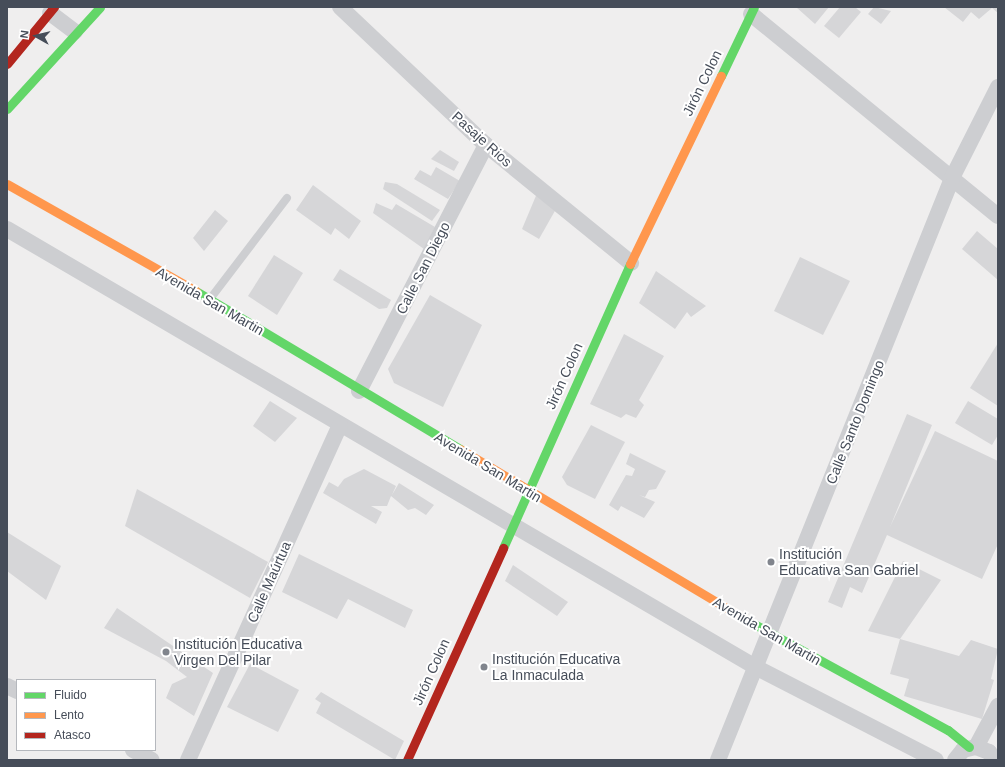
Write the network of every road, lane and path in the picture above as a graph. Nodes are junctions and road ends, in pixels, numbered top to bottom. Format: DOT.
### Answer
graph roads {
  1 [pos="100,7"];
  2 [pos="340,7"];
  3 [pos="52,10"];
  4 [pos="752,10"];
  5 [pos="75,32"];
  6 [pos="7,64"];
  7 [pos="998,87"];
  8 [pos="7,108"];
  9 [pos="486,145"];
  10 [pos="953,176"];
  11 [pos="7,184"];
  12 [pos="287,198"];
  13 [pos="998,216"];
  14 [pos="7,229"];
  15 [pos="630,264"];
  16 [pos="210,299"];
  17 [pos="359,391"];
  18 [pos="340,425"];
  19 [pos="527,491"];
  20 [pos="513,523"];
  21 [pos="771,635"];
  22 [pos="757,668"];
  23 [pos="7,686"];
  24 [pos="16,690"];
  25 [pos="998,706"];
  26 [pos="973,747"];
  27 [pos="135,751"];
  28 [pos="996,756"];
  29 [pos="152,760"];
  30 [pos="188,760"];
  31 [pos="407,760"];
  32 [pos="718,760"];
  33 [pos="936,760"];
  34 [pos="955,760"];
  1 -- 5 [label="street"];
  2 -- 9 [label="street, Pasaje Rios"];
  3 -- 5 [label="street"];
  3 -- 6 [label="street"];
  4 -- 10 [label="street"];
  4 -- 15 [label="street, Jirón Colon"];
  5 -- 8 [label="street"];
  7 -- 10 [label="street, Calle Santo Domingo"];
  9 -- 15 [label="street, Pasaje Rios"];
  9 -- 17 [label="street, Calle San Diego"];
  10 -- 13 [label="street"];
  10 -- 21 [label="street, Calle Santo Domingo"];
  11 -- 16 [label="street, Avenida San Martin"];
  12 -- 16 [label="lane"];
  14 -- 18 [label="street"];
  15 -- 19 [label="street, Jirón Colon"];
  16 -- 17 [label="street, Avenida San Martin"];
  17 -- 19 [label="street, Avenida San Martin"];
  18 -- 20 [label="street"];
  18 -- 30 [label="street, Calle Maúrtua"];
  19 -- 20 [label="street, Jirón Colon"];
  19 -- 21 [label="street, Avenida San Martin"];
  20 -- 22 [label="street"];
  20 -- 31 [label="street, Jirón Colon"];
  21 -- 22 [label="street, Calle Santo Domingo"];
  21 -- 26 [label="street, Avenida San Martin"];
  22 -- 32 [label="street, Calle Santo Domingo"];
  22 -- 33 [label="street"];
  23 -- 24 [label="street"];
  25 -- 26 [label="street"];
  26 -- 28 [label="street"];
  26 -- 34 [label="street"];
  27 -- 29 [label="street"];
}
